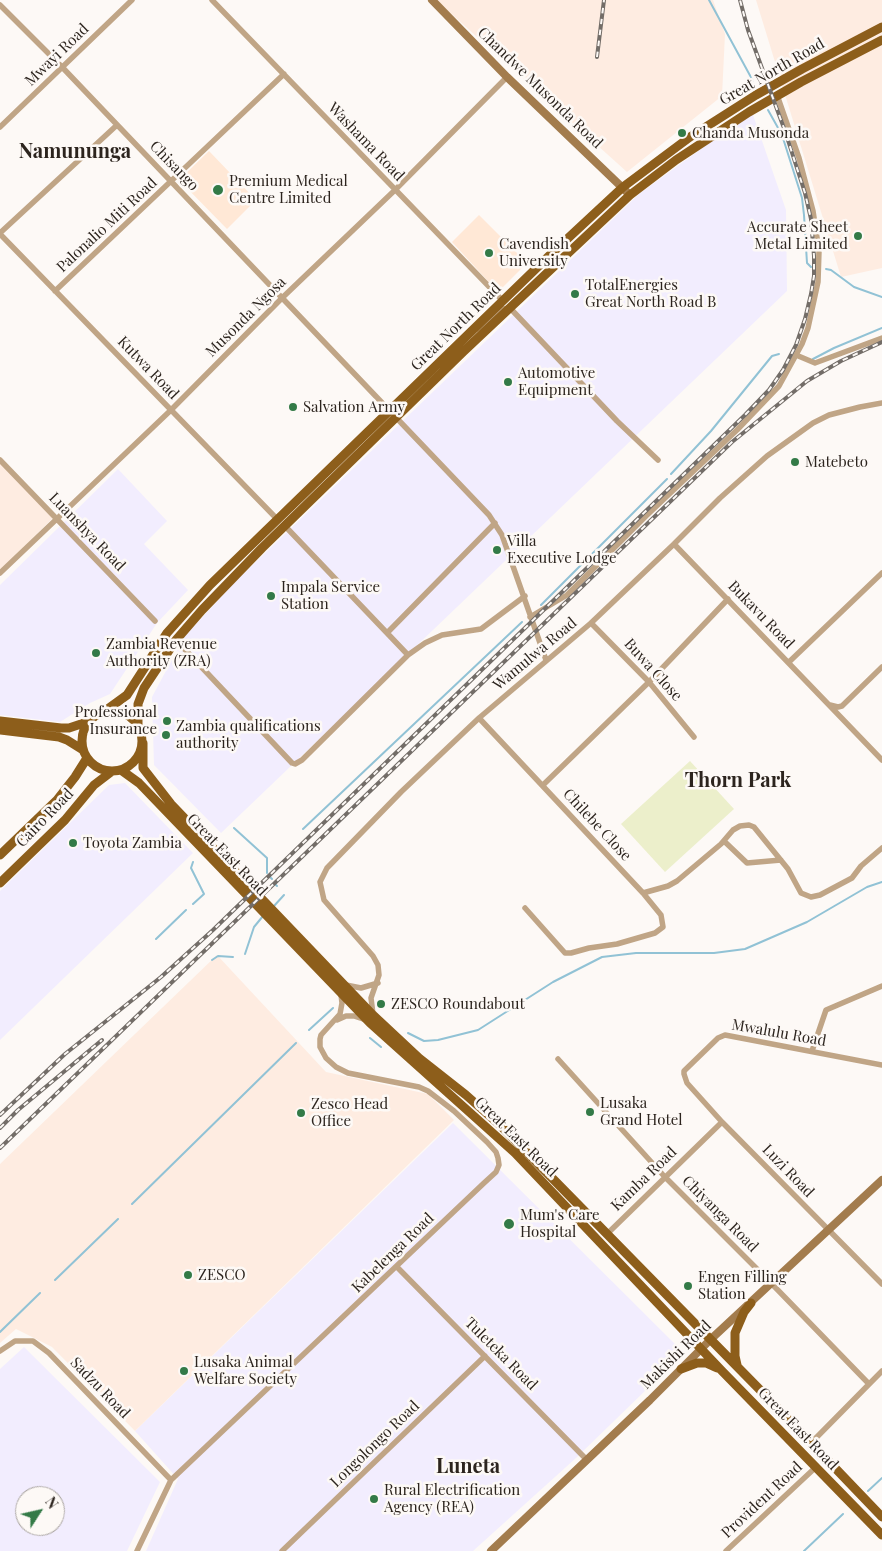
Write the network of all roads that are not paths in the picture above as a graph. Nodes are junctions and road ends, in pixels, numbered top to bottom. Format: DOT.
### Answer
graph roads {
  1 [pos="132,0"];
  2 [pos="212,0"];
  3 [pos="432,0"];
  4 [pos="0,5"];
  5 [pos="882,27"];
  6 [pos="882,40"];
  7 [pos="62,67"];
  8 [pos="284,74"];
  9 [pos="507,77"];
  10 [pos="777,95"];
  11 [pos="117,125"];
  12 [pos="0,127"];
  13 [pos="172,182"];
  14 [pos="623,187"];
  15 [pos="395,190"];
  16 [pos="630,195"];
  17 [pos="0,234"];
  18 [pos="55,290"];
  19 [pos="282,298"];
  20 [pos="503,301"];
  21 [pos="510,308"];
  22 [pos="472,331"];
  23 [pos="882,338"];
  24 [pos="796,355"];
  25 [pos="882,403"];
  26 [pos="171,410"];
  27 [pos="390,410"];
  28 [pos="397,417"];
  29 [pos="0,460"];
  30 [pos="658,460"];
  31 [pos="56,518"];
  32 [pos="277,519"];
  33 [pos="495,523"];
  34 [pos="285,526"];
  35 [pos="674,544"];
  36 [pos="882,572"];
  37 [pos="0,573"];
  38 [pos="525,596"];
  39 [pos="728,599"];
  40 [pos="530,617"];
  41 [pos="155,621"];
  42 [pos="591,623"];
  43 [pos="387,633"];
  44 [pos="176,640"];
  45 [pos="408,656"];
  46 [pos="546,660"];
  47 [pos="789,662"];
  48 [pos="882,667"];
  49 [pos="649,682"];
  50 [pos="828,704"];
  51 [pos="105,712"];
  52 [pos="479,718"];
  53 [pos="0,721"];
  54 [pos="90,721"];
  55 [pos="138,725"];
  56 [pos="0,730"];
  57 [pos="694,737"];
  58 [pos="142,743"];
  59 [pos="83,750"];
  60 [pos="87,758"];
  61 [pos="882,760"];
  62 [pos="121,770"];
  63 [pos="110,772"];
  64 [pos="543,785"];
  65 [pos="168,807"];
  66 [pos="724,841"];
  67 [pos="882,848"];
  68 [pos="0,855"];
  69 [pos="781,860"];
  70 [pos="0,883"];
  71 [pos="643,893"];
  72 [pos="526,908"];
  73 [pos="332,978"];
  74 [pos="378,983"];
  75 [pos="344,984"];
  76 [pos="882,986"];
  77 [pos="341,994"];
  78 [pos="371,1019"];
  79 [pos="335,1021"];
  80 [pos="812,1051"];
  81 [pos="558,1059"];
  82 [pos="882,1065"];
  83 [pos="684,1071"];
  84 [pos="722,1122"];
  85 [pos="664,1176"];
  86 [pos="882,1180"];
  87 [pos="828,1230"];
  88 [pos="607,1234"];
  89 [pos="397,1266"];
  90 [pos="771,1283"];
  91 [pos="882,1284"];
  92 [pos="751,1303"];
  93 [pos="710,1340"];
  94 [pos="701,1349"];
  95 [pos="0,1351"];
  96 [pos="485,1356"];
  97 [pos="738,1367"];
  98 [pos="681,1369"];
  99 [pos="722,1370"];
  100 [pos="882,1371"];
  101 [pos="869,1384"];
  102 [pos="811,1443"];
  103 [pos="587,1460"];
  104 [pos="816,1467"];
  105 [pos="171,1480"];
  106 [pos="882,1517"];
  107 [pos="882,1535"];
  108 [pos="137,1551"];
  109 [pos="282,1551"];
  110 [pos="491,1551"];
  111 [pos="726,1551"];
  1 -- 7 [label="street, Mwayi Road"];
  2 -- 8 [label="street, Washama Road"];
  3 -- 9 [label="main road, Chandwe Musonda Road"];
  4 -- 7 [label="street, Chisango"];
  5 -- 14 [label="main road, Great North Road"];
  6 -- 10 [label="main road, Great North Road"];
  7 -- 11 [label="street, Chisango"];
  7 -- 12 [label="street, Mwayi Road"];
  8 -- 13 [label="street, Palonalio Miti Road"];
  8 -- 15 [label="street, Washama Road"];
  9 -- 14 [label="main road, Chandwe Musonda Road"];
  9 -- 15 [label="street, Musonda Ngosa"];
  10 -- 16 [label="main road, Great North Road"];
  10 -- 24 [label="street"];
  11 -- 13 [label="street, Chisango"];
  11 -- 17 [label="street"];
  13 -- 18 [label="street, Palonalio Miti Road"];
  13 -- 19 [label="street, Chisango"];
  14 -- 16 [label="main road, Chandwe Musonda Road"];
  14 -- 20 [label="main road, Great North Road"];
  15 -- 19 [label="street, Musonda Ngosa"];
  15 -- 20 [label="street, Washama Road"];
  16 -- 21 [label="main road, Great North Road"];
  17 -- 18 [label="street, Kutwa Road"];
  18 -- 26 [label="street, Kutwa Road"];
  19 -- 26 [label="street, Musonda Ngosa"];
  19 -- 27 [label="street, Chisango"];
  20 -- 22 [label="main road, Great North Road"];
  21 -- 22 [label="street"];
  21 -- 28 [label="main road, Great North Road"];
  21 -- 30 [label="street"];
  22 -- 27 [label="main road, Great North Road"];
  23 -- 24 [label="street"];
  24 -- 40 [label="street"];
  25 -- 35 [label="street, Wamulwa Road"];
  26 -- 31 [label="street, Musonda Ngosa"];
  26 -- 32 [label="street, Kutwa Road"];
  27 -- 28 [label="street, Chisango"];
  27 -- 32 [label="main road, Great North Road"];
  28 -- 33 [label="street, Chisango"];
  28 -- 34 [label="main road, Great North Road"];
  29 -- 31 [label="street, Luanshya Road"];
  31 -- 37 [label="street, Musonda Ngosa"];
  31 -- 41 [label="street, Luanshya Road"];
  32 -- 51 [label="main road, Great North Road"];
  33 -- 38 [label="street, Chisango"];
  33 -- 43 [label="street"];
  34 -- 43 [label="street"];
  34 -- 44 [label="main road, Great North Road"];
  35 -- 39 [label="street, Bukavu Road"];
  35 -- 42 [label="street, Wamulwa Road"];
  36 -- 47 [label="street"];
  38 -- 40 [label="street, Chisango"];
  38 -- 45 [label="street"];
  39 -- 47 [label="street, Bukavu Road"];
  39 -- 49 [label="street"];
  40 -- 46 [label="street, Chisango"];
  42 -- 46 [label="street, Wamulwa Road"];
  42 -- 49 [label="street, Buwa Close"];
  43 -- 45 [label="street"];
  44 -- 45 [label="street"];
  44 -- 55 [label="main road, Great North Road"];
  46 -- 52 [label="street, Wamulwa Road"];
  47 -- 50 [label="street, Bukavu Road"];
  48 -- 50 [label="street"];
  49 -- 57 [label="street, Buwa Close"];
  49 -- 64 [label="street"];
  50 -- 61 [label="street, Bukavu Road"];
  51 -- 54 [label="main road"];
  51 -- 55 [label="main road"];
  52 -- 64 [label="street, Chilebe Close"];
  52 -- 74 [label="street, Wamulwa Road"];
  53 -- 54 [label="main road"];
  54 -- 59 [label="main road"];
  55 -- 58 [label="main road"];
  56 -- 59 [label="main road"];
  58 -- 62 [label="main road"];
  58 -- 65 [label="main road, Great East Road"];
  59 -- 60 [label="main road"];
  60 -- 63 [label="main road"];
  60 -- 68 [label="main road, Cairo Road"];
  62 -- 63 [label="main road"];
  62 -- 65 [label="main road, Great East Road"];
  63 -- 70 [label="main road, Cairo Road"];
  64 -- 71 [label="street, Chilebe Close"];
  65 -- 73 [label="main road, Great East Road"];
  66 -- 69 [label="street"];
  66 -- 69 [label="street"];
  66 -- 71 [label="street"];
  67 -- 69 [label="street"];
  71 -- 72 [label="street, Chilebe Close"];
  73 -- 75 [label="main road, Great East Road"];
  73 -- 77 [label="main road, Great East Road"];
  74 -- 75 [label="street"];
  74 -- 78 [label="street, Wamulwa Road"];
  75 -- 78 [label="main road, Great East Road"];
  76 -- 80 [label="street"];
  77 -- 78 [label="main road, Great East Road"];
  77 -- 79 [label="street, Kabelenga Road"];
  78 -- 79 [label="street"];
  78 -- 88 [label="main road, Great East Road"];
  78 -- 94 [label="main road, Great East Road"];
  79 -- 89 [label="street, Kabelenga Road"];
  80 -- 82 [label="street, Mwalulu Road"];
  80 -- 83 [label="street, Mwalulu Road"];
  81 -- 85 [label="street, Chiyanga Road"];
  83 -- 84 [label="street, Luzi Road"];
  84 -- 85 [label="street, Kamba Road"];
  84 -- 87 [label="street, Luzi Road"];
  85 -- 88 [label="street, Kamba Road"];
  85 -- 90 [label="street, Chiyanga Road"];
  86 -- 87 [label="main road, Makishi Road"];
  87 -- 90 [label="main road, Makishi Road"];
  87 -- 91 [label="street, Luzi Road"];
  88 -- 93 [label="main road, Great East Road"];
  89 -- 96 [label="street, Tuleteka Road"];
  89 -- 105 [label="street, Kabelenga Road"];
  90 -- 92 [label="main road, Makishi Road"];
  90 -- 101 [label="street, Chiyanga Road"];
  92 -- 93 [label="main road, Makishi Road"];
  92 -- 97 [label="main road"];
  93 -- 94 [label="main road, Makishi Road"];
  93 -- 97 [label="main road, Great East Road"];
  94 -- 98 [label="main road, Makishi Road"];
  94 -- 99 [label="main road, Great East Road"];
  95 -- 105 [label="street, Sadzu Road"];
  96 -- 103 [label="street, Tuleteka Road"];
  96 -- 109 [label="street, Longolongo Road"];
  97 -- 102 [label="main road, Great East Road"];
  98 -- 99 [label="main road"];
  98 -- 103 [label="main road, Makishi Road"];
  99 -- 104 [label="main road, Great East Road"];
  100 -- 101 [label="street"];
  101 -- 102 [label="street"];
  102 -- 106 [label="main road, Great East Road"];
  103 -- 110 [label="main road, Makishi Road"];
  104 -- 107 [label="main road, Great East Road"];
  104 -- 111 [label="street, Provident Road"];
  105 -- 108 [label="street, Kabelenga Road"];
}
